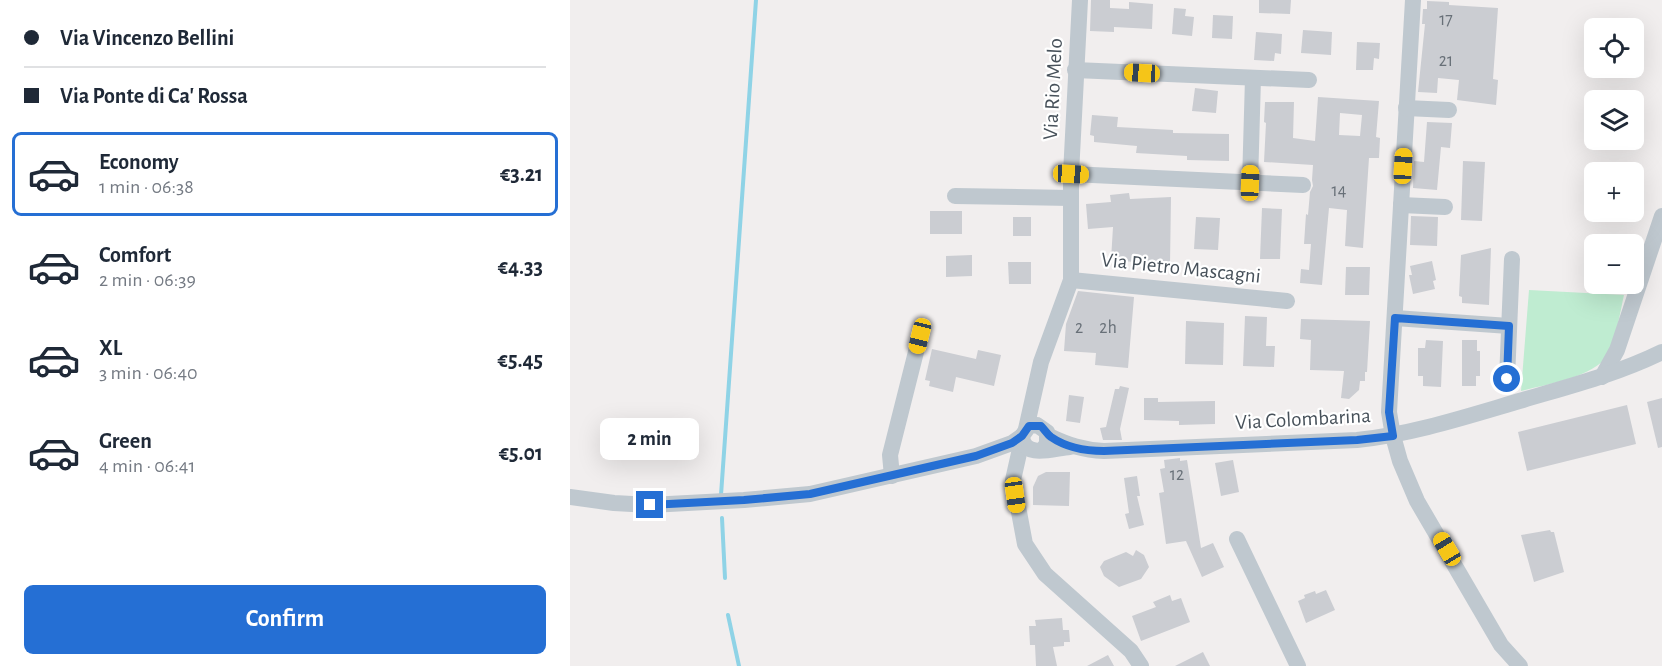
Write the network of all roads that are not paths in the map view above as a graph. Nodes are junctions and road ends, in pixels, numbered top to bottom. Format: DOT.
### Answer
graph roads {
  1 [pos="1080,0"];
  2 [pos="1413,0"];
  3 [pos="1075,70"];
  4 [pos="1253,78"];
  5 [pos="1309,80"];
  6 [pos="1406,108"];
  7 [pos="1449,110"];
  8 [pos="1071,174"];
  9 [pos="1250,183"];
  10 [pos="1303,185"];
  11 [pos="956,196"];
  12 [pos="1071,198"];
  13 [pos="1401,205"];
  14 [pos="1445,207"];
  15 [pos="1662,216"];
  16 [pos="1512,259"];
  17 [pos="1071,280"];
  18 [pos="1287,301"];
  19 [pos="1395,318"];
  20 [pos="1509,326"];
  21 [pos="920,336"];
  22 [pos="1662,352"];
  23 [pos="1602,377"];
  24 [pos="1507,379"];
  25 [pos="1035,390"];
  26 [pos="1024,435"];
  27 [pos="1393,436"];
  28 [pos="1043,441"];
  29 [pos="892,476"];
  30 [pos="1013,480"];
  31 [pos="570,497"];
  32 [pos="1237,539"];
  33 [pos="1141,666"];
  34 [pos="1298,666"];
  35 [pos="1520,666"];
  1 -- 3 [label="street, Via Rio Melo"];
  2 -- 6 [label="street"];
  3 -- 4 [label="street"];
  3 -- 8 [label="street, Via Rio Melo"];
  4 -- 5 [label="street"];
  4 -- 9 [label="street"];
  6 -- 7 [label="street"];
  6 -- 13 [label="street"];
  8 -- 9 [label="street"];
  8 -- 12 [label="street, Via Rio Melo"];
  9 -- 10 [label="street"];
  11 -- 12 [label="street"];
  12 -- 17 [label="street, Via Rio Melo"];
  13 -- 14 [label="street"];
  13 -- 19 [label="street"];
  15 -- 23 [label="street"];
  16 -- 20 [label="street"];
  17 -- 18 [label="street, Via Pietro Mascagni"];
  17 -- 25 [label="street, Via Rio Melo"];
  19 -- 20 [label="street"];
  19 -- 27 [label="street"];
  20 -- 24 [label="street"];
  21 -- 29 [label="street"];
  22 -- 23 [label="street, Via Colombarina"];
  23 -- 27 [label="street, Via Colombarina"];
  25 -- 26 [label="street, Via Rio Melo"];
  25 -- 28 [label="street, Via Rio Melo"];
  26 -- 28 [label="street"];
  26 -- 28 [label="street, Via Colombarina"];
  26 -- 29 [label="street"];
  26 -- 30 [label="street, Via Rio Melo"];
  27 -- 28 [label="street, Via Colombarina"];
  27 -- 35 [label="street"];
  28 -- 30 [label="street"];
  29 -- 31 [label="street"];
  30 -- 33 [label="street"];
  32 -- 34 [label="street"];
}
